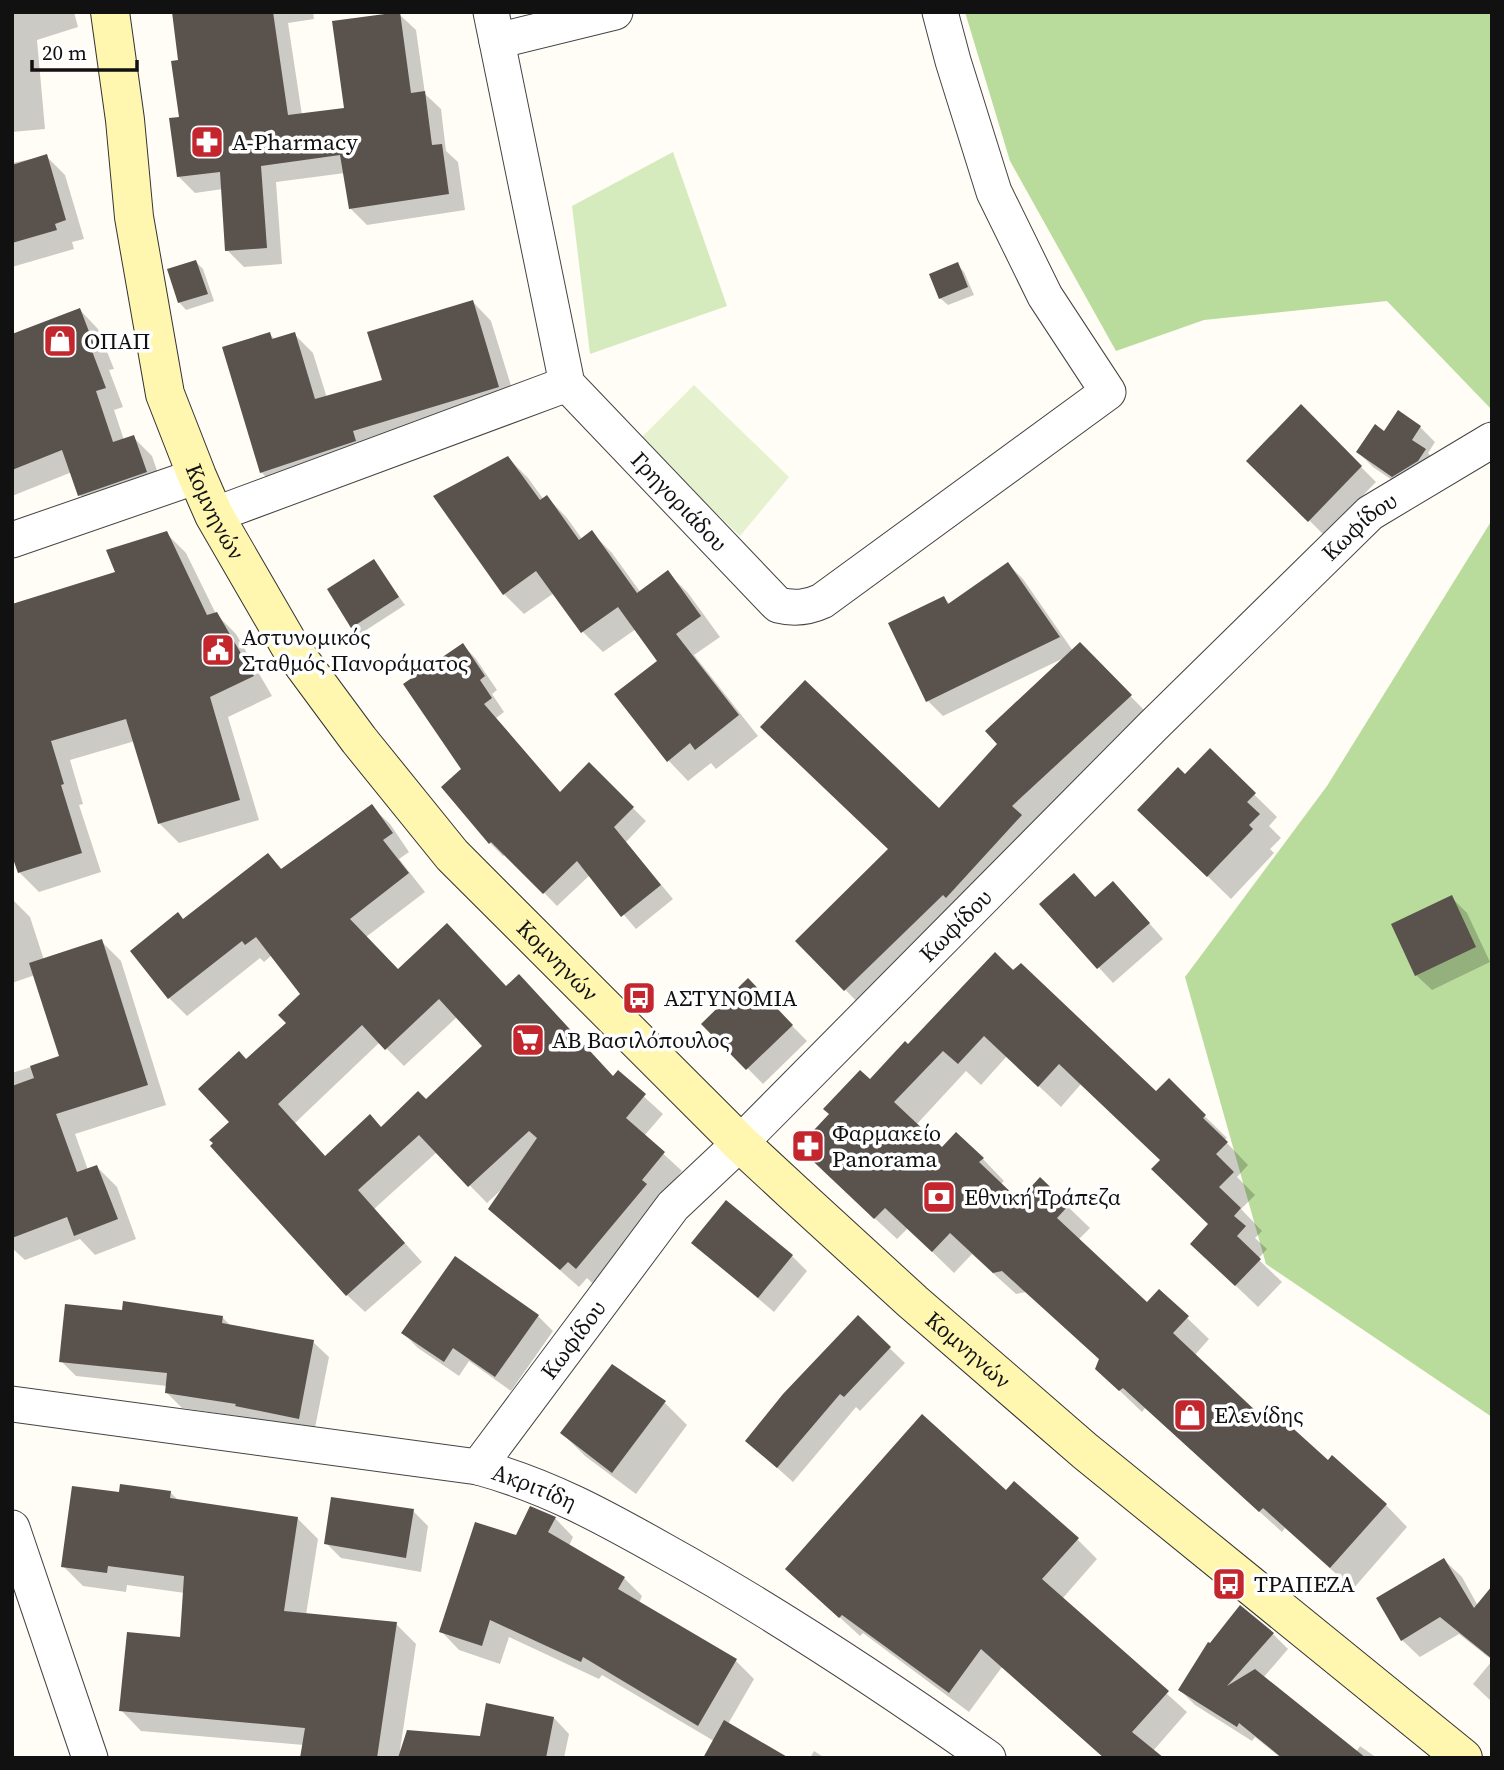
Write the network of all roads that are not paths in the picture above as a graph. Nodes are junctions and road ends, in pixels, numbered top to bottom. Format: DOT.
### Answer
graph roads {
  1 [pos="110,12"];
  2 [pos="615,12"];
  3 [pos="940,12"];
  4 [pos="494,27"];
  5 [pos="567,384"];
  6 [pos="1492,440"];
  7 [pos="197,476"];
  8 [pos="214,515"];
  9 [pos="12,540"];
  10 [pos="740,1143"];
  11 [pos="12,1404"];
  12 [pos="478,1467"];
  13 [pos="12,1528"];
  14 [pos="90,1758"];
  15 [pos="988,1758"];
  16 [pos="1463,1758"];
  1 -- 7 [label="main road, Κομνηνών"];
  2 -- 4 [label="street"];
  3 -- 5 [label="street, Γρηγοριάδου"];
  4 -- 5 [label="street"];
  5 -- 8 [label="street"];
  6 -- 10 [label="street, Κωφίδου"];
  7 -- 8 [label="main road, Κομνηνών"];
  7 -- 9 [label="street"];
  8 -- 10 [label="main road, Κομνηνών"];
  10 -- 12 [label="street, Κωφίδου"];
  10 -- 16 [label="main road, Κομνηνών"];
  11 -- 12 [label="street, Ακριτίδη"];
  12 -- 15 [label="street, Ακριτίδη"];
  13 -- 14 [label="street"];
}
